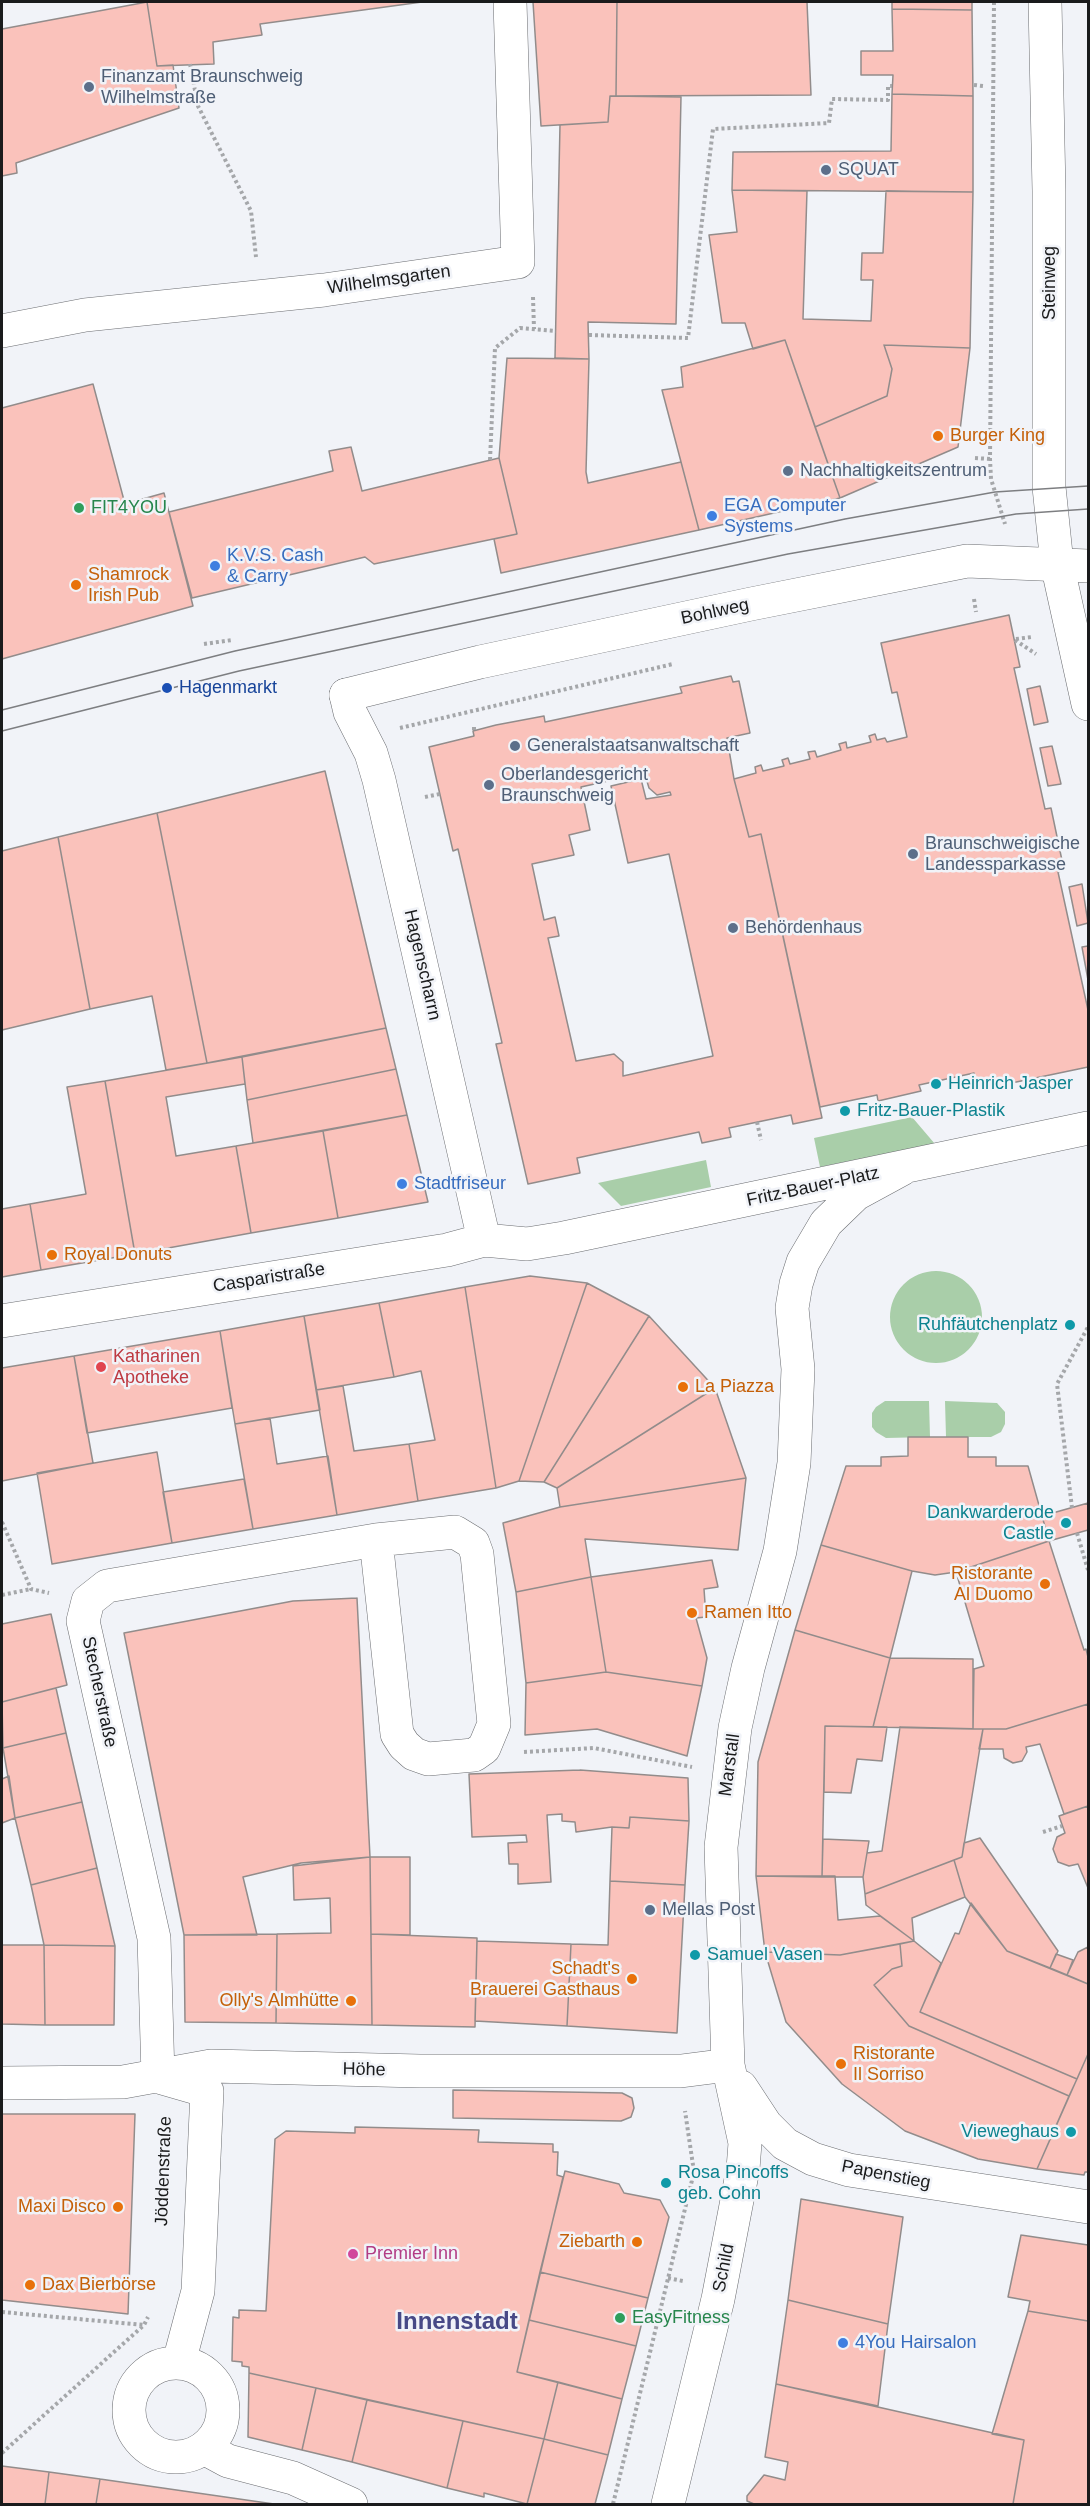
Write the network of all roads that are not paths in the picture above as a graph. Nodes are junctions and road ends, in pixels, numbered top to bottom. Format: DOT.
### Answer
graph roads {
  1 [pos="510,2"];
  2 [pos="1045,2"];
  3 [pos="2,331"];
  4 [pos="1073,565"];
  5 [pos="346,695"];
  6 [pos="1089,704"];
  7 [pos="1089,1128"];
  8 [pos="902,1168"];
  9 [pos="484,1240"];
  10 [pos="536,1243"];
  11 [pos="2,1322"];
  12 [pos="376,1540"];
  13 [pos="728,2065"];
  14 [pos="158,2076"];
  15 [pos="2,2083"];
  16 [pos="1089,2207"];
  17 [pos="179,2362"];
  18 [pos="204,2448"];
  19 [pos="351,2505"];
  20 [pos="668,2505"];
  1 -- 3 [label="street, Wilhelmsgarten"];
  2 -- 4 [label="street, Steinweg"];
  4 -- 5 [label="street, Bohlweg"];
  4 -- 6 [label="street, Steinweg"];
  5 -- 9 [label="street, Hagenscharrn"];
  7 -- 8 [label="street, Fritz-Bauer-Platz"];
  8 -- 10 [label="street, Fritz-Bauer-Platz"];
  8 -- 13 [label="street, Marstall"];
  9 -- 10 [label="street, Casparistraße"];
  9 -- 11 [label="street, Casparistraße"];
  12 -- 12 [label="street"];
  12 -- 14 [label="street, Stecherstraße"];
  13 -- 14 [label="street, Höhe"];
  13 -- 16 [label="street, Papenstieg"];
  13 -- 20 [label="street, Schild"];
  14 -- 15 [label="street, Höhe"];
  14 -- 17 [label="street"];
  17 -- 18 [label="street"];
  17 -- 18 [label="street"];
  18 -- 19 [label="street"];
}
